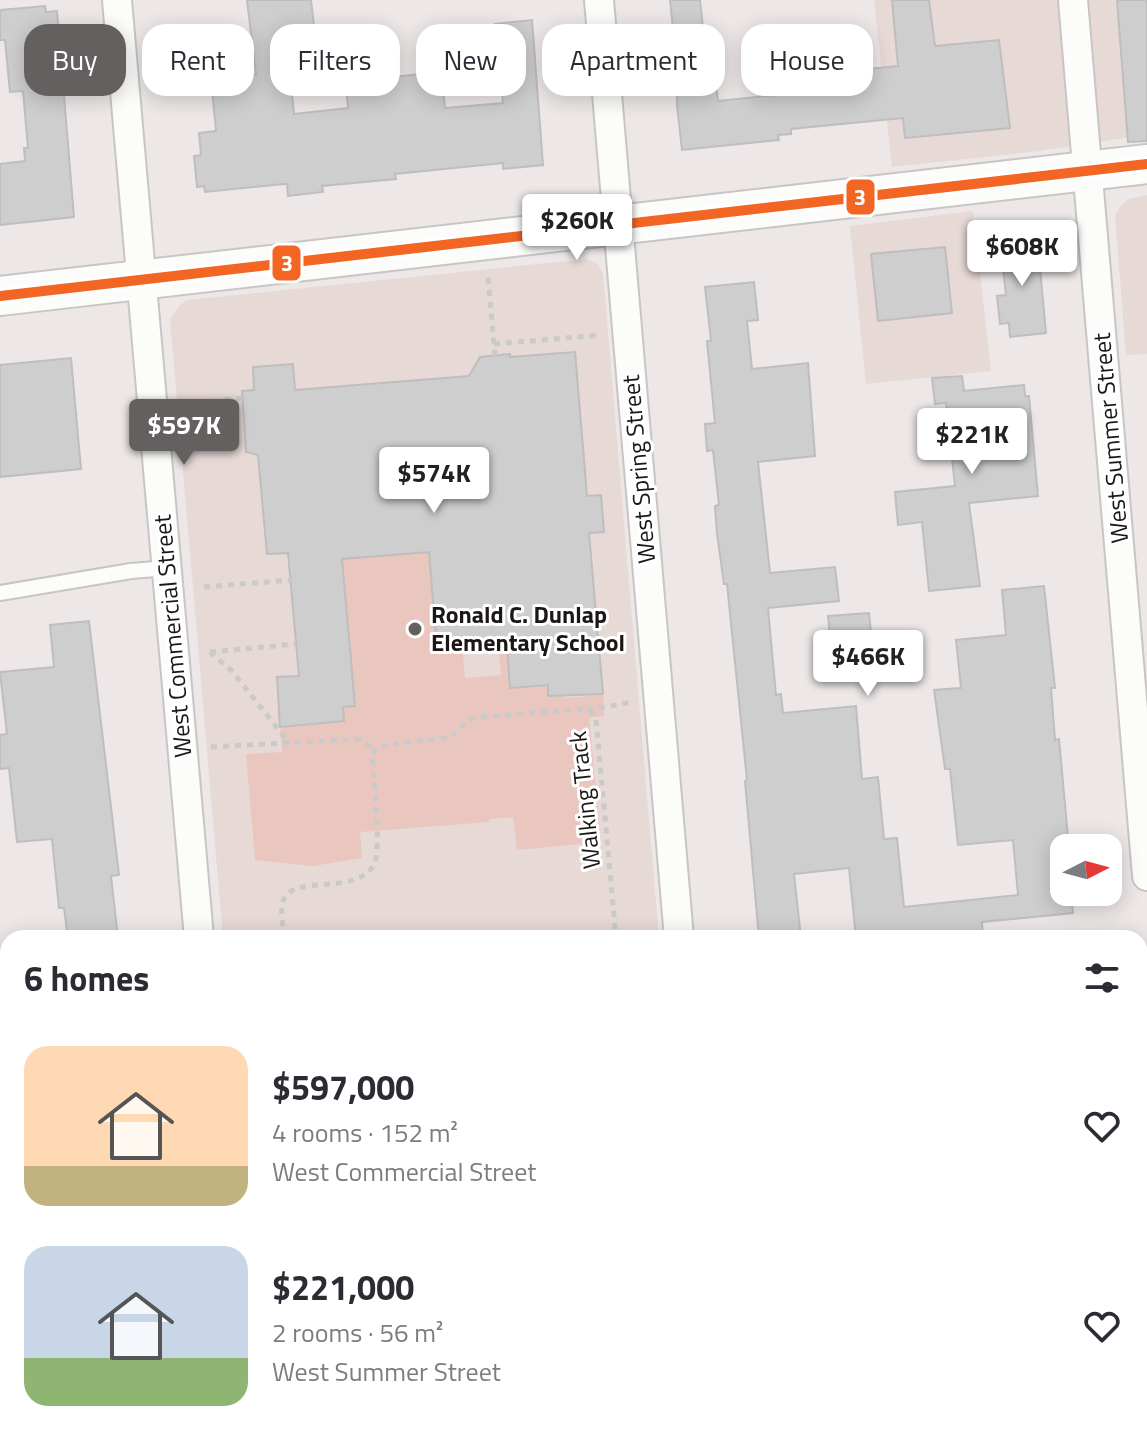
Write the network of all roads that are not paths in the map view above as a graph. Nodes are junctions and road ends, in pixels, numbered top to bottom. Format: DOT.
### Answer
graph roads {
  1 [pos="117,0"];
  2 [pos="599,0"];
  3 [pos="1073,0"];
  4 [pos="1147,164"];
  5 [pos="1087,172"];
  6 [pos="619,226"];
  7 [pos="141,280"];
  8 [pos="0,296"];
  9 [pos="168,568"];
  10 [pos="0,593"];
  11 [pos="1147,876"];
  12 [pos="198,930"];
  13 [pos="678,930"];
  1 -- 7 [label="street, West Commercial Street"];
  2 -- 6 [label="street, West Spring Street"];
  3 -- 5 [label="street, West Summer Street"];
  4 -- 5 [label="main road"];
  5 -- 6 [label="main road"];
  5 -- 11 [label="street, West Summer Street"];
  6 -- 7 [label="main road"];
  6 -- 13 [label="street, West Spring Street"];
  7 -- 8 [label="main road"];
  7 -- 9 [label="street, West Commercial Street"];
  9 -- 10 [label="lane"];
  9 -- 12 [label="street, West Commercial Street"];
}
